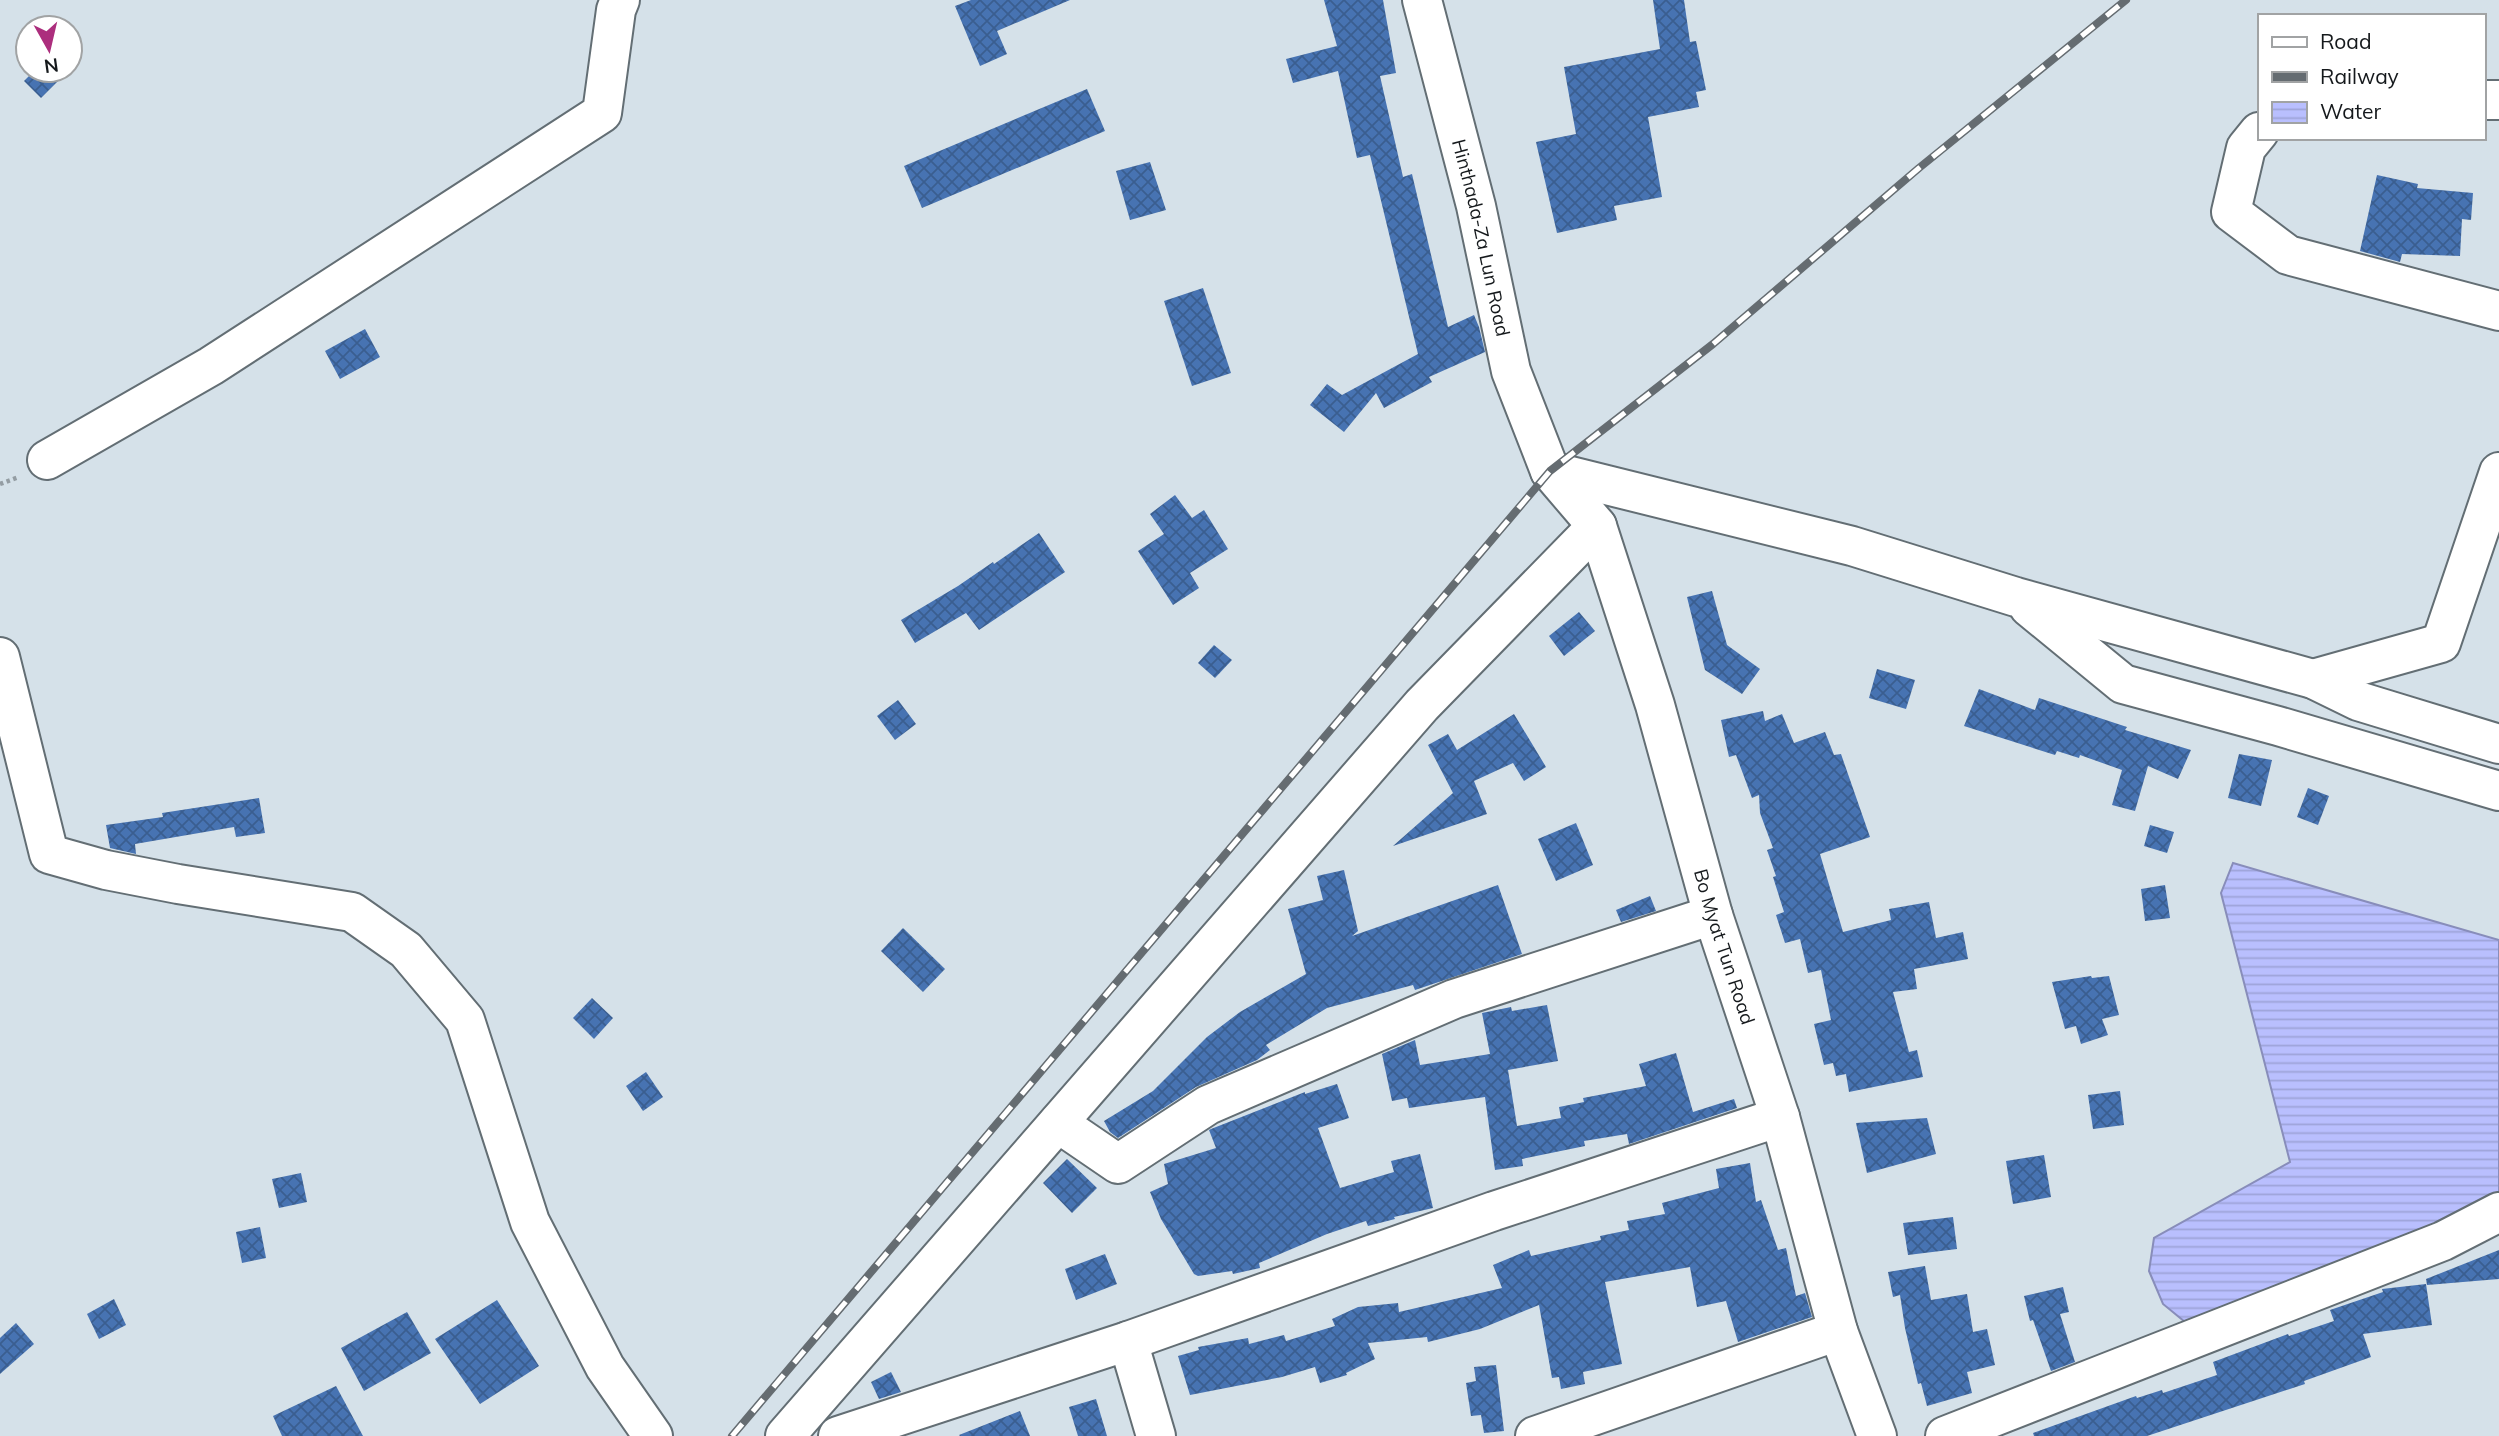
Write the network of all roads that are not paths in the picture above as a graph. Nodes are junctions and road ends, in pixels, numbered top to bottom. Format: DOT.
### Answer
graph roads {
  1 [pos="620,0"];
  2 [pos="1422,0"];
  3 [pos="2258,133"];
  4 [pos="2499,311"];
  5 [pos="47,460"];
  6 [pos="1550,471"];
  7 [pos="2499,472"];
  8 [pos="1597,526"];
  9 [pos="2016,597"];
  10 [pos="0,657"];
  11 [pos="2313,679"];
  12 [pos="2499,744"];
  13 [pos="2499,791"];
  14 [pos="1713,915"];
  15 [pos="1780,1117"];
  16 [pos="1058,1123"];
  17 [pos="2499,1212"];
  18 [pos="1838,1331"];
  19 [pos="1128,1341"];
  20 [pos="653,1436"];
  21 [pos="785,1436"];
  22 [pos="838,1436"];
  23 [pos="1156,1436"];
  24 [pos="1535,1436"];
  25 [pos="1877,1436"];
  26 [pos="1945,1436"];
  1 -- 5 [label="street"];
  2 -- 6 [label="street, Hinthada-Za Lun Road"];
  3 -- 4 [label="street"];
  6 -- 8 [label="street, Bo Myat Tun Road"];
  6 -- 9 [label="street"];
  7 -- 11 [label="street"];
  8 -- 14 [label="street, Bo Myat Tun Road"];
  8 -- 16 [label="street"];
  9 -- 11 [label="street"];
  9 -- 13 [label="street"];
  10 -- 20 [label="street"];
  11 -- 12 [label="street"];
  14 -- 15 [label="street, Bo Myat Tun Road"];
  14 -- 16 [label="street"];
  15 -- 18 [label="street, Bo Myat Tun Road"];
  15 -- 19 [label="street"];
  16 -- 21 [label="street"];
  17 -- 26 [label="street"];
  18 -- 24 [label="street"];
  18 -- 25 [label="street, Bo Myat Tun Road"];
  19 -- 22 [label="street"];
  19 -- 23 [label="street"];
}
